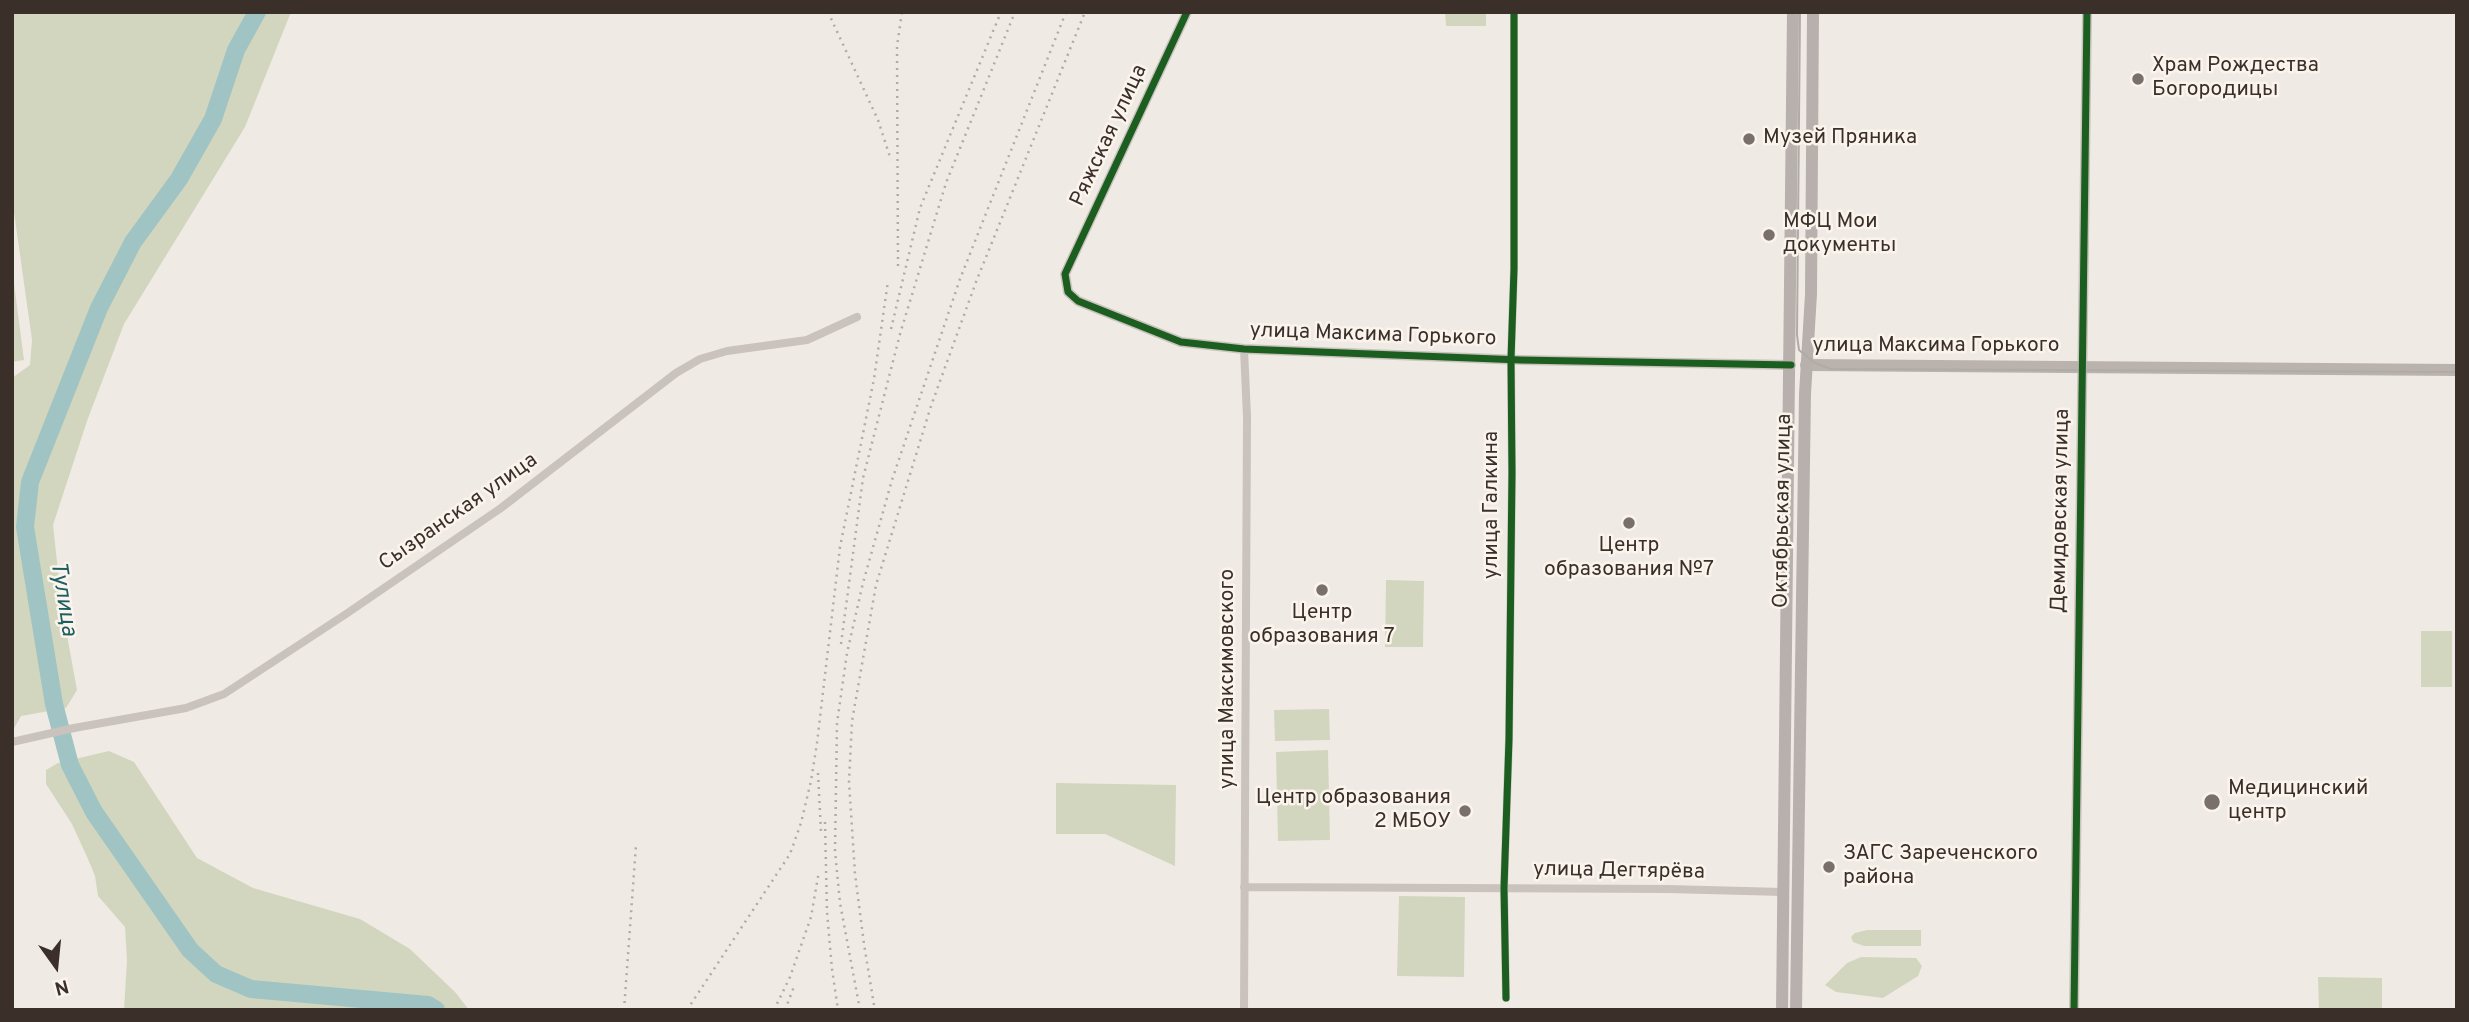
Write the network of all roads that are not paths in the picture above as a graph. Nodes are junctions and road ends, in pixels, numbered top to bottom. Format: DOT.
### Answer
graph roads {
  1 [pos="1187,12"];
  2 [pos="1514,12"];
  3 [pos="1793,12"];
  4 [pos="1814,12"];
  5 [pos="2087,12"];
  6 [pos="1065,274"];
  7 [pos="857,317"];
  8 [pos="1244,349"];
  9 [pos="1510,359"];
  10 [pos="1791,365"];
  11 [pos="1806,365"];
  12 [pos="2082,368"];
  13 [pos="2457,370"];
  14 [pos="12,742"];
  15 [pos="1244,887"];
  16 [pos="1504,888"];
  17 [pos="1783,892"];
  18 [pos="1506,998"];
  19 [pos="1244,1010"];
  20 [pos="1782,1010"];
  21 [pos="1796,1010"];
  22 [pos="2074,1010"];
  1 -- 6 [label="street, Ряжская улица"];
  2 -- 9 [label="street, улица Галкина"];
  3 -- 10 [label="main road, Октябрьская улица"];
  4 -- 11 [label="main road, Октябрьская улица"];
  5 -- 12 [label="street, Демидовская улица"];
  6 -- 8 [label="street, улица Максима Горького"];
  7 -- 14 [label="street, Сызранская улица"];
  8 -- 9 [label="street, улица Максима Горького"];
  8 -- 15 [label="street, улица Максимовского"];
  9 -- 10 [label="street, улица Максима Горького"];
  9 -- 16 [label="street, улица Галкина"];
  10 -- 11 [label="main road, улица Максима Горького"];
  10 -- 17 [label="main road, Октябрьская улица"];
  11 -- 12 [label="main road, улица Максима Горького"];
  11 -- 21 [label="main road, Октябрьская улица"];
  12 -- 13 [label="main road, улица Максима Горького"];
  12 -- 22 [label="street, Демидовская улица"];
  15 -- 16 [label="street, улица Дегтярёва"];
  15 -- 19 [label="street, улица Максимовского"];
  16 -- 17 [label="street, улица Дегтярёва"];
  16 -- 18 [label="street, улица Галкина"];
  17 -- 20 [label="main road, Октябрьская улица"];
}
